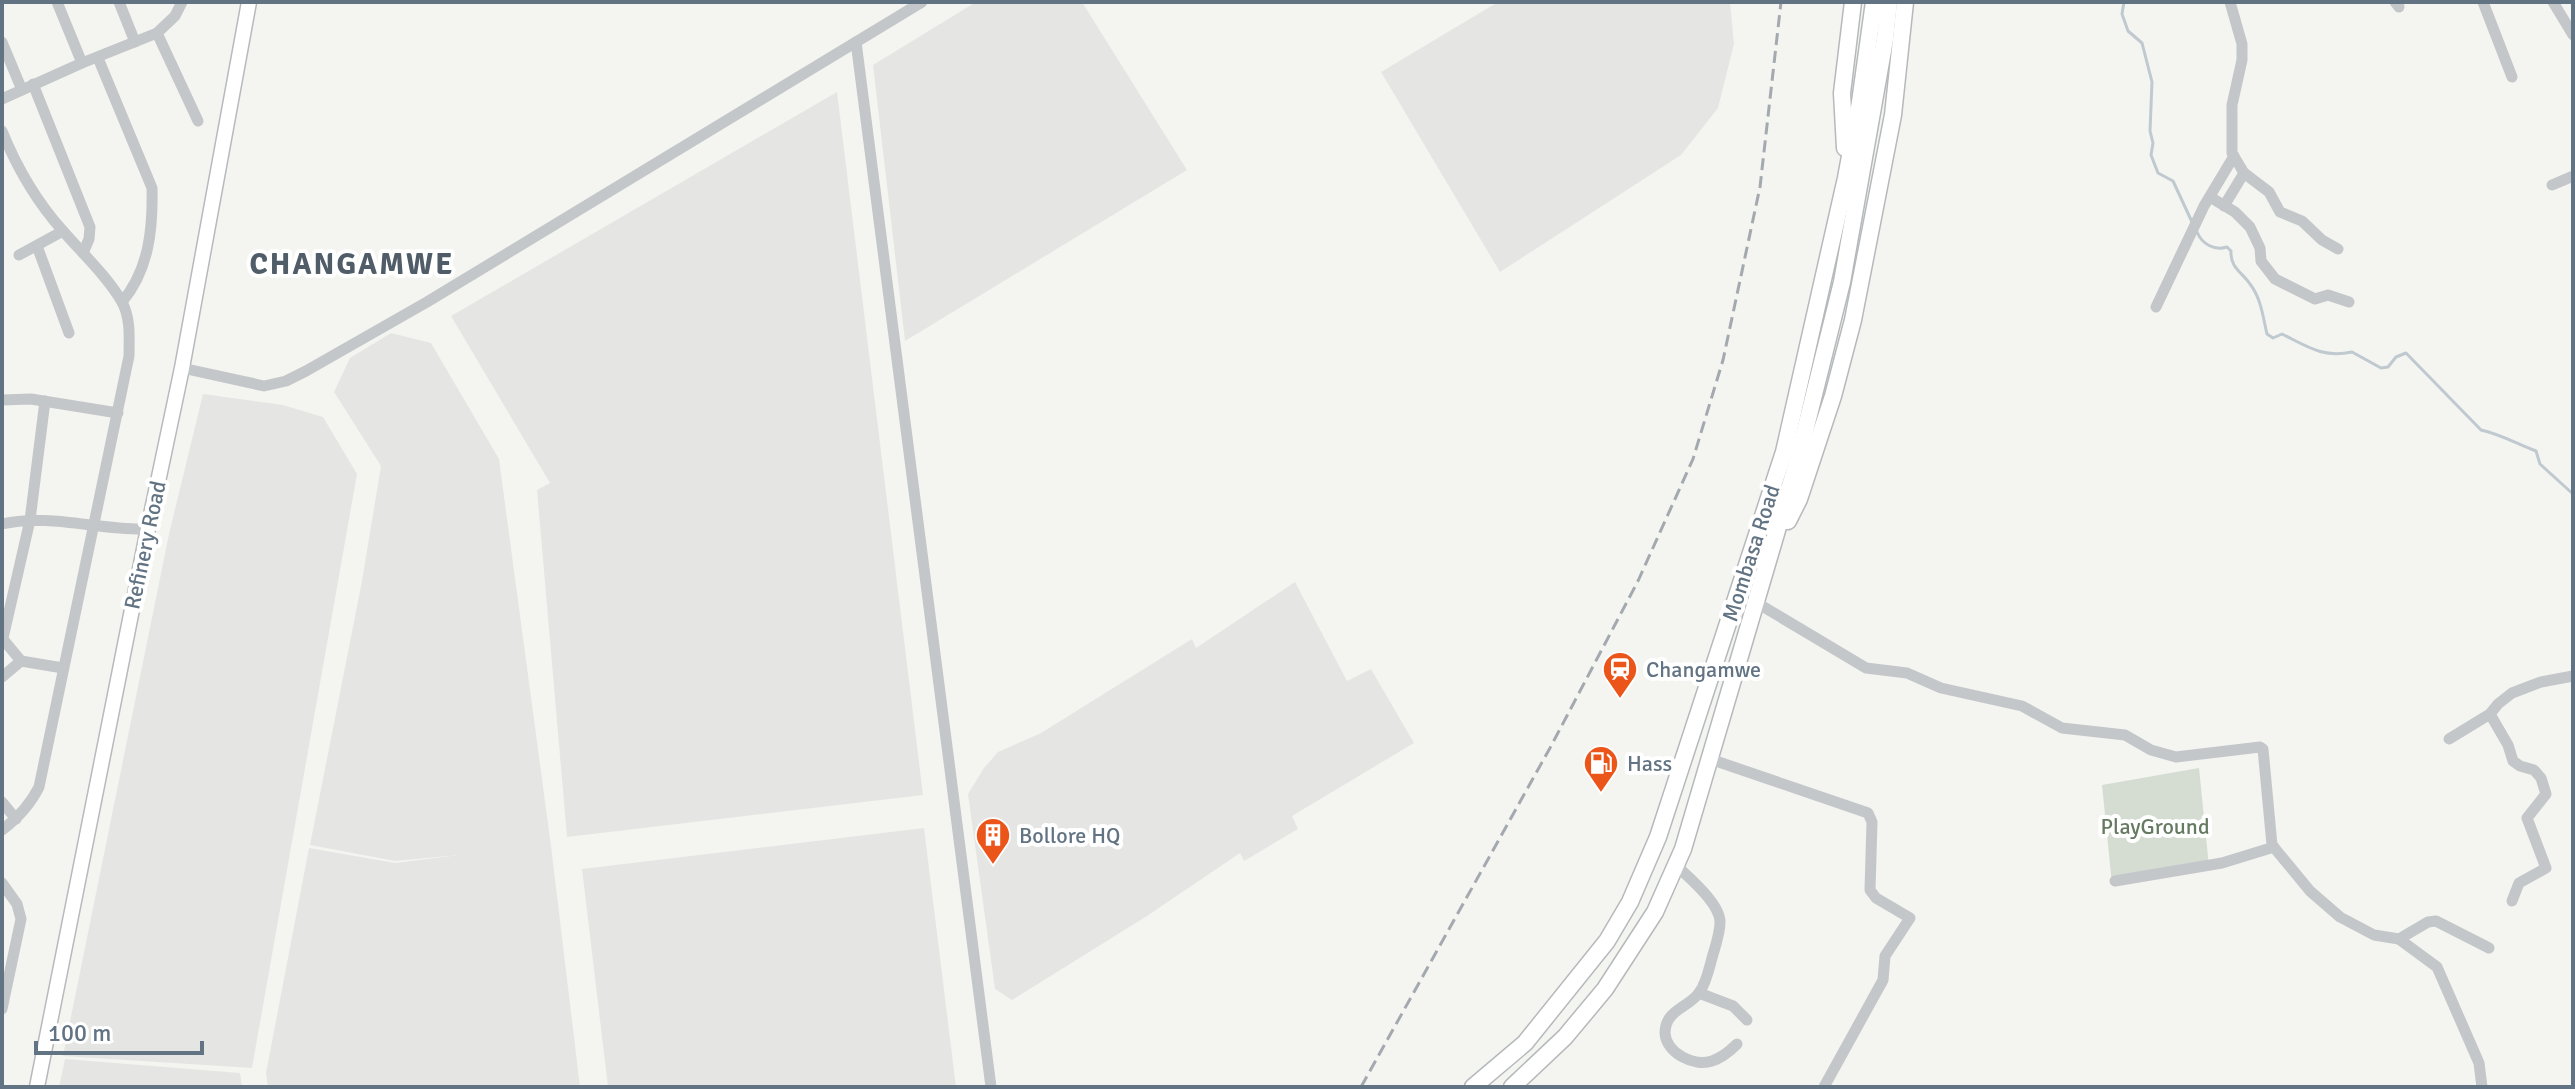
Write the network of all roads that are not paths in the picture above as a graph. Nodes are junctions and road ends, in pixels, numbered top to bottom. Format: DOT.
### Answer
graph roads {
  1 [pos="57,2"];
  2 [pos="119,2"];
  3 [pos="182,2"];
  4 [pos="249,2"];
  5 [pos="922,2"];
  6 [pos="1853,2"];
  7 [pos="1874,2"];
  8 [pos="1889,2"];
  9 [pos="1905,2"];
  10 [pos="2230,2"];
  11 [pos="2483,2"];
  12 [pos="2553,2"];
  13 [pos="157,33"];
  14 [pos="2573,35"];
  15 [pos="2,42"];
  16 [pos="135,42"];
  17 [pos="856,42"];
  18 [pos="98,58"];
  19 [pos="82,63"];
  20 [pos="2512,77"];
  21 [pos="28,87"];
  22 [pos="2,99"];
  23 [pos="198,121"];
  24 [pos="2,131"];
  25 [pos="2234,156"];
  26 [pos="2244,173"];
  27 [pos="2573,176"];
  28 [pos="1846,178"];
  29 [pos="2552,185"];
  30 [pos="2207,202"];
  31 [pos="2224,206"];
  32 [pos="63,231"];
  33 [pos="37,246"];
  34 [pos="2338,249"];
  35 [pos="83,253"];
  36 [pos="19,255"];
  37 [pos="122,302"];
  38 [pos="2349,302"];
  39 [pos="2156,307"];
  40 [pos="69,333"];
  41 [pos="182,368"];
  42 [pos="2,400"];
  43 [pos="45,401"];
  44 [pos="118,413"];
  45 [pos="30,520"];
  46 [pos="2,524"];
  47 [pos="94,526"];
  48 [pos="148,529"];
  49 [pos="1768,565"];
  50 [pos="1757,603"];
  51 [pos="2,638"];
  52 [pos="21,661"];
  53 [pos="63,668"];
  54 [pos="2573,676"];
  55 [pos="2,677"];
  56 [pos="2490,714"];
  57 [pos="2449,739"];
  58 [pos="1710,759"];
  59 [pos="2,802"];
  60 [pos="16,819"];
  61 [pos="2,830"];
  62 [pos="2274,847"];
  63 [pos="1676,865"];
  64 [pos="2115,881"];
  65 [pos="2,883"];
  66 [pos="2512,901"];
  67 [pos="2399,939"];
  68 [pos="2489,948"];
  69 [pos="1699,993"];
  70 [pos="2,1009"];
  71 [pos="1747,1020"];
  72 [pos="1737,1044"];
  73 [pos="37,1087"];
  74 [pos="991,1087"];
  75 [pos="1473,1087"];
  76 [pos="1512,1087"];
  77 [pos="1824,1087"];
  78 [pos="2482,1087"];
  1 -- 19 [label="street"];
  2 -- 16 [label="street"];
  3 -- 13 [label="street"];
  4 -- 41 [label="main road, Refinery Road"];
  5 -- 17 [label="street"];
  6 -- 28 [label="highway"];
  7 -- 28 [label="highway, Mombasa Road"];
  8 -- 49 [label="highway, Mombasa Road"];
  9 -- 49 [label="highway"];
  10 -- 25 [label="street"];
  11 -- 20 [label="street"];
  12 -- 14 [label="street"];
  13 -- 16 [label="street"];
  13 -- 23 [label="street"];
  15 -- 21 [label="street"];
  16 -- 18 [label="street"];
  17 -- 41 [label="street"];
  17 -- 74 [label="street"];
  18 -- 19 [label="street"];
  18 -- 37 [label="street"];
  19 -- 21 [label="street"];
  21 -- 22 [label="street"];
  21 -- 35 [label="street"];
  24 -- 32 [label="street"];
  25 -- 26 [label="street"];
  25 -- 30 [label="street"];
  26 -- 31 [label="street"];
  26 -- 34 [label="street"];
  27 -- 29 [label="street"];
  28 -- 75 [label="highway, Mombasa Road"];
  30 -- 31 [label="street"];
  30 -- 39 [label="street"];
  31 -- 38 [label="street"];
  32 -- 33 [label="street"];
  32 -- 35 [label="street"];
  33 -- 36 [label="street"];
  33 -- 40 [label="street"];
  35 -- 37 [label="street"];
  37 -- 44 [label="street"];
  41 -- 48 [label="main road, Refinery Road"];
  42 -- 43 [label="street"];
  43 -- 44 [label="street"];
  43 -- 45 [label="street"];
  44 -- 47 [label="street"];
  45 -- 46 [label="street"];
  45 -- 47 [label="street"];
  45 -- 51 [label="street"];
  47 -- 48 [label="street"];
  47 -- 53 [label="street"];
  48 -- 73 [label="main road, Refinery Road"];
  49 -- 50 [label="highway, Mombasa Road"];
  50 -- 58 [label="highway, Mombasa Road"];
  50 -- 62 [label="street"];
  51 -- 52 [label="street"];
  52 -- 53 [label="street"];
  52 -- 55 [label="street"];
  53 -- 60 [label="street"];
  54 -- 56 [label="street"];
  56 -- 57 [label="street"];
  56 -- 66 [label="street"];
  58 -- 63 [label="highway, Mombasa Road"];
  58 -- 77 [label="street"];
  59 -- 60 [label="street"];
  60 -- 61 [label="street"];
  62 -- 64 [label="street"];
  62 -- 67 [label="street"];
  63 -- 69 [label="street"];
  63 -- 76 [label="highway, Mombasa Road"];
  65 -- 70 [label="street"];
  67 -- 68 [label="street"];
  67 -- 78 [label="street"];
  69 -- 71 [label="street"];
  69 -- 72 [label="street"];
}
